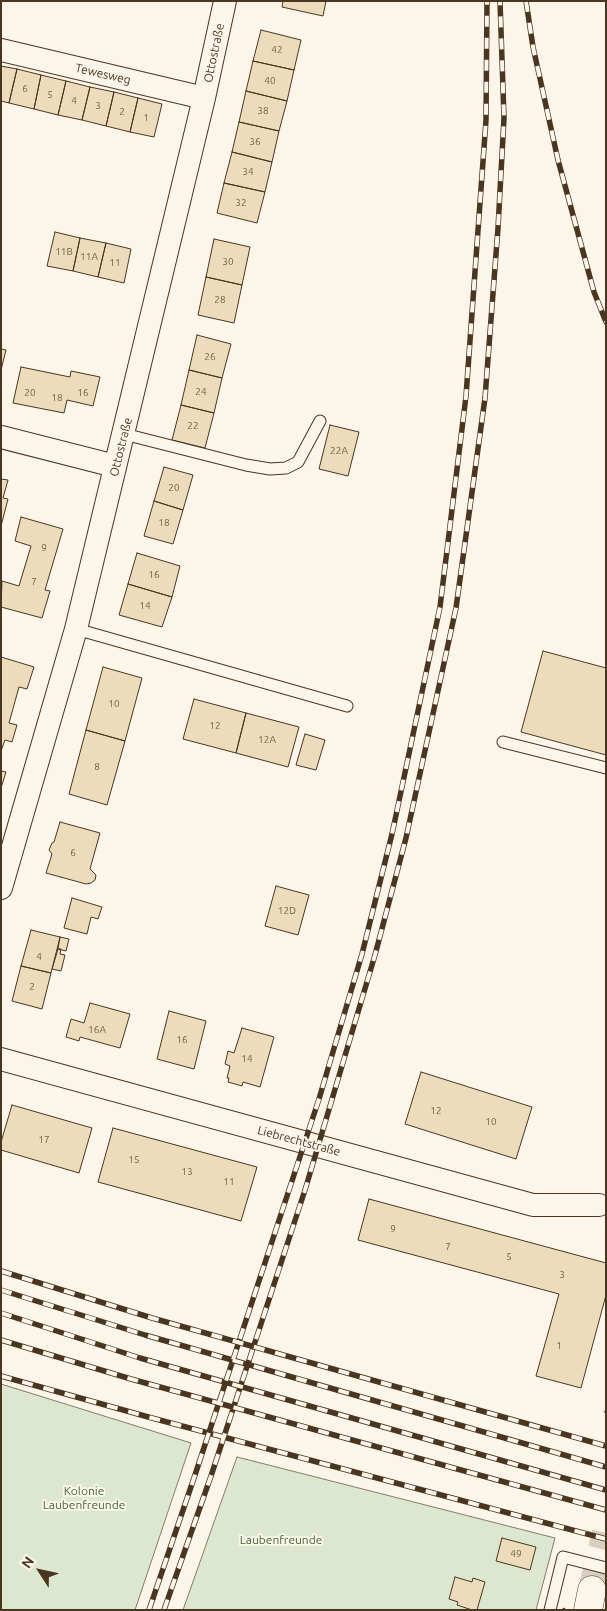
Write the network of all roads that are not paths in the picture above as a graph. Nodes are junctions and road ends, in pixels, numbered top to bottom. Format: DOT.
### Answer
graph roads {
  1 [pos="225,1"];
  2 [pos="1,50"];
  3 [pos="204,98"];
  4 [pos="320,421"];
  5 [pos="124,434"];
  6 [pos="1,437"];
  7 [pos="115,466"];
  8 [pos="76,629"];
  9 [pos="347,706"];
  10 [pos="503,742"];
  11 [pos="606,768"];
  12 [pos="1,888"];
  13 [pos="1,1060"];
  14 [pos="602,1204"];
  15 [pos="595,1589"];
  16 [pos="550,1610"];
  1 -- 3 [label="street, Ottostraße"];
  2 -- 3 [label="street, Tewesweg"];
  3 -- 5 [label="street, Ottostraße"];
  4 -- 5 [label="lane"];
  5 -- 7 [label="street, Ottostraße"];
  6 -- 7 [label="street"];
  7 -- 8 [label="street, Ottostraße"];
  8 -- 9 [label="lane"];
  8 -- 12 [label="street, Ottostraße"];
  10 -- 11 [label="lane"];
  13 -- 14 [label="street, Liebrechtstraße"];
  15 -- 16 [label="lane"];
}
